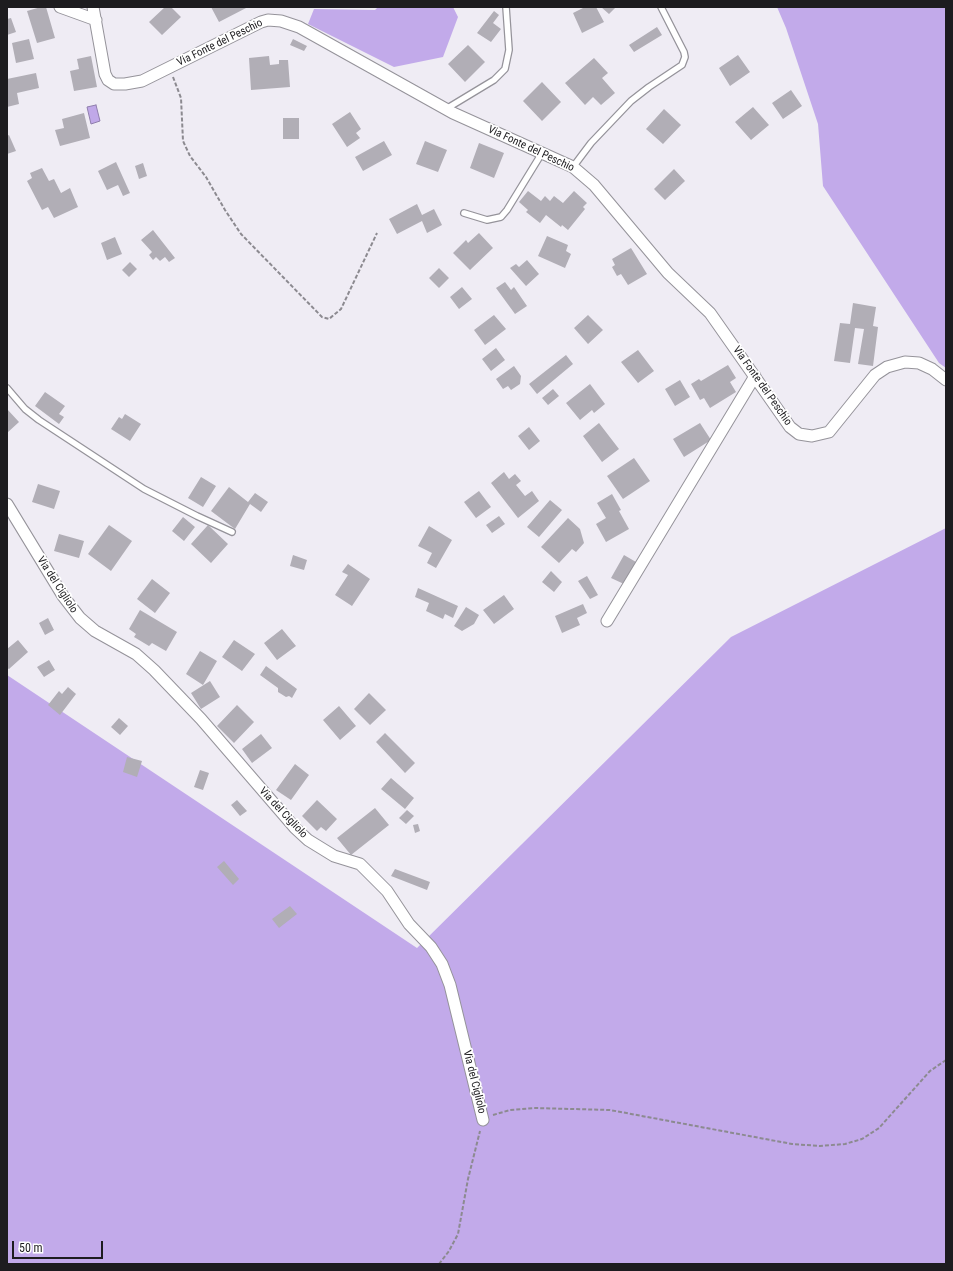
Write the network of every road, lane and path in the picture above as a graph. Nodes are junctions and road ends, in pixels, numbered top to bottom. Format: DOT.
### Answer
graph roads {
  1 [pos="60,7"];
  2 [pos="93,7"];
  3 [pos="506,7"];
  4 [pos="661,7"];
  5 [pos="96,20"];
  6 [pos="168,68"];
  7 [pos="446,109"];
  8 [pos="542,153"];
  9 [pos="573,167"];
  10 [pos="464,213"];
  11 [pos="377,233"];
  12 [pos="755,376"];
  13 [pos="946,380"];
  14 [pos="7,388"];
  15 [pos="7,504"];
  16 [pos="232,532"];
  17 [pos="607,621"];
  18 [pos="946,1060"];
  19 [pos="483,1120"];
  20 [pos="439,1264"];
  1 -- 5 [label="street"];
  2 -- 5 [label="street"];
  3 -- 7 [label="lane"];
  4 -- 9 [label="lane"];
  5 -- 6 [label="street, Via Fonte del Peschio"];
  6 -- 7 [label="street, Via Fonte del Peschio"];
  6 -- 11 [label="path"];
  7 -- 8 [label="street, Via Fonte del Peschio"];
  8 -- 9 [label="street, Via Fonte del Peschio"];
  8 -- 10 [label="lane"];
  9 -- 12 [label="street, Via Fonte del Peschio"];
  12 -- 13 [label="street, Via Fonte del Peschio"];
  12 -- 17 [label="street"];
  14 -- 16 [label="lane"];
  15 -- 19 [label="street, Via del Cigliolo"];
  18 -- 19 [label="path"];
  19 -- 20 [label="path, Via del Cigliolo"];
}
